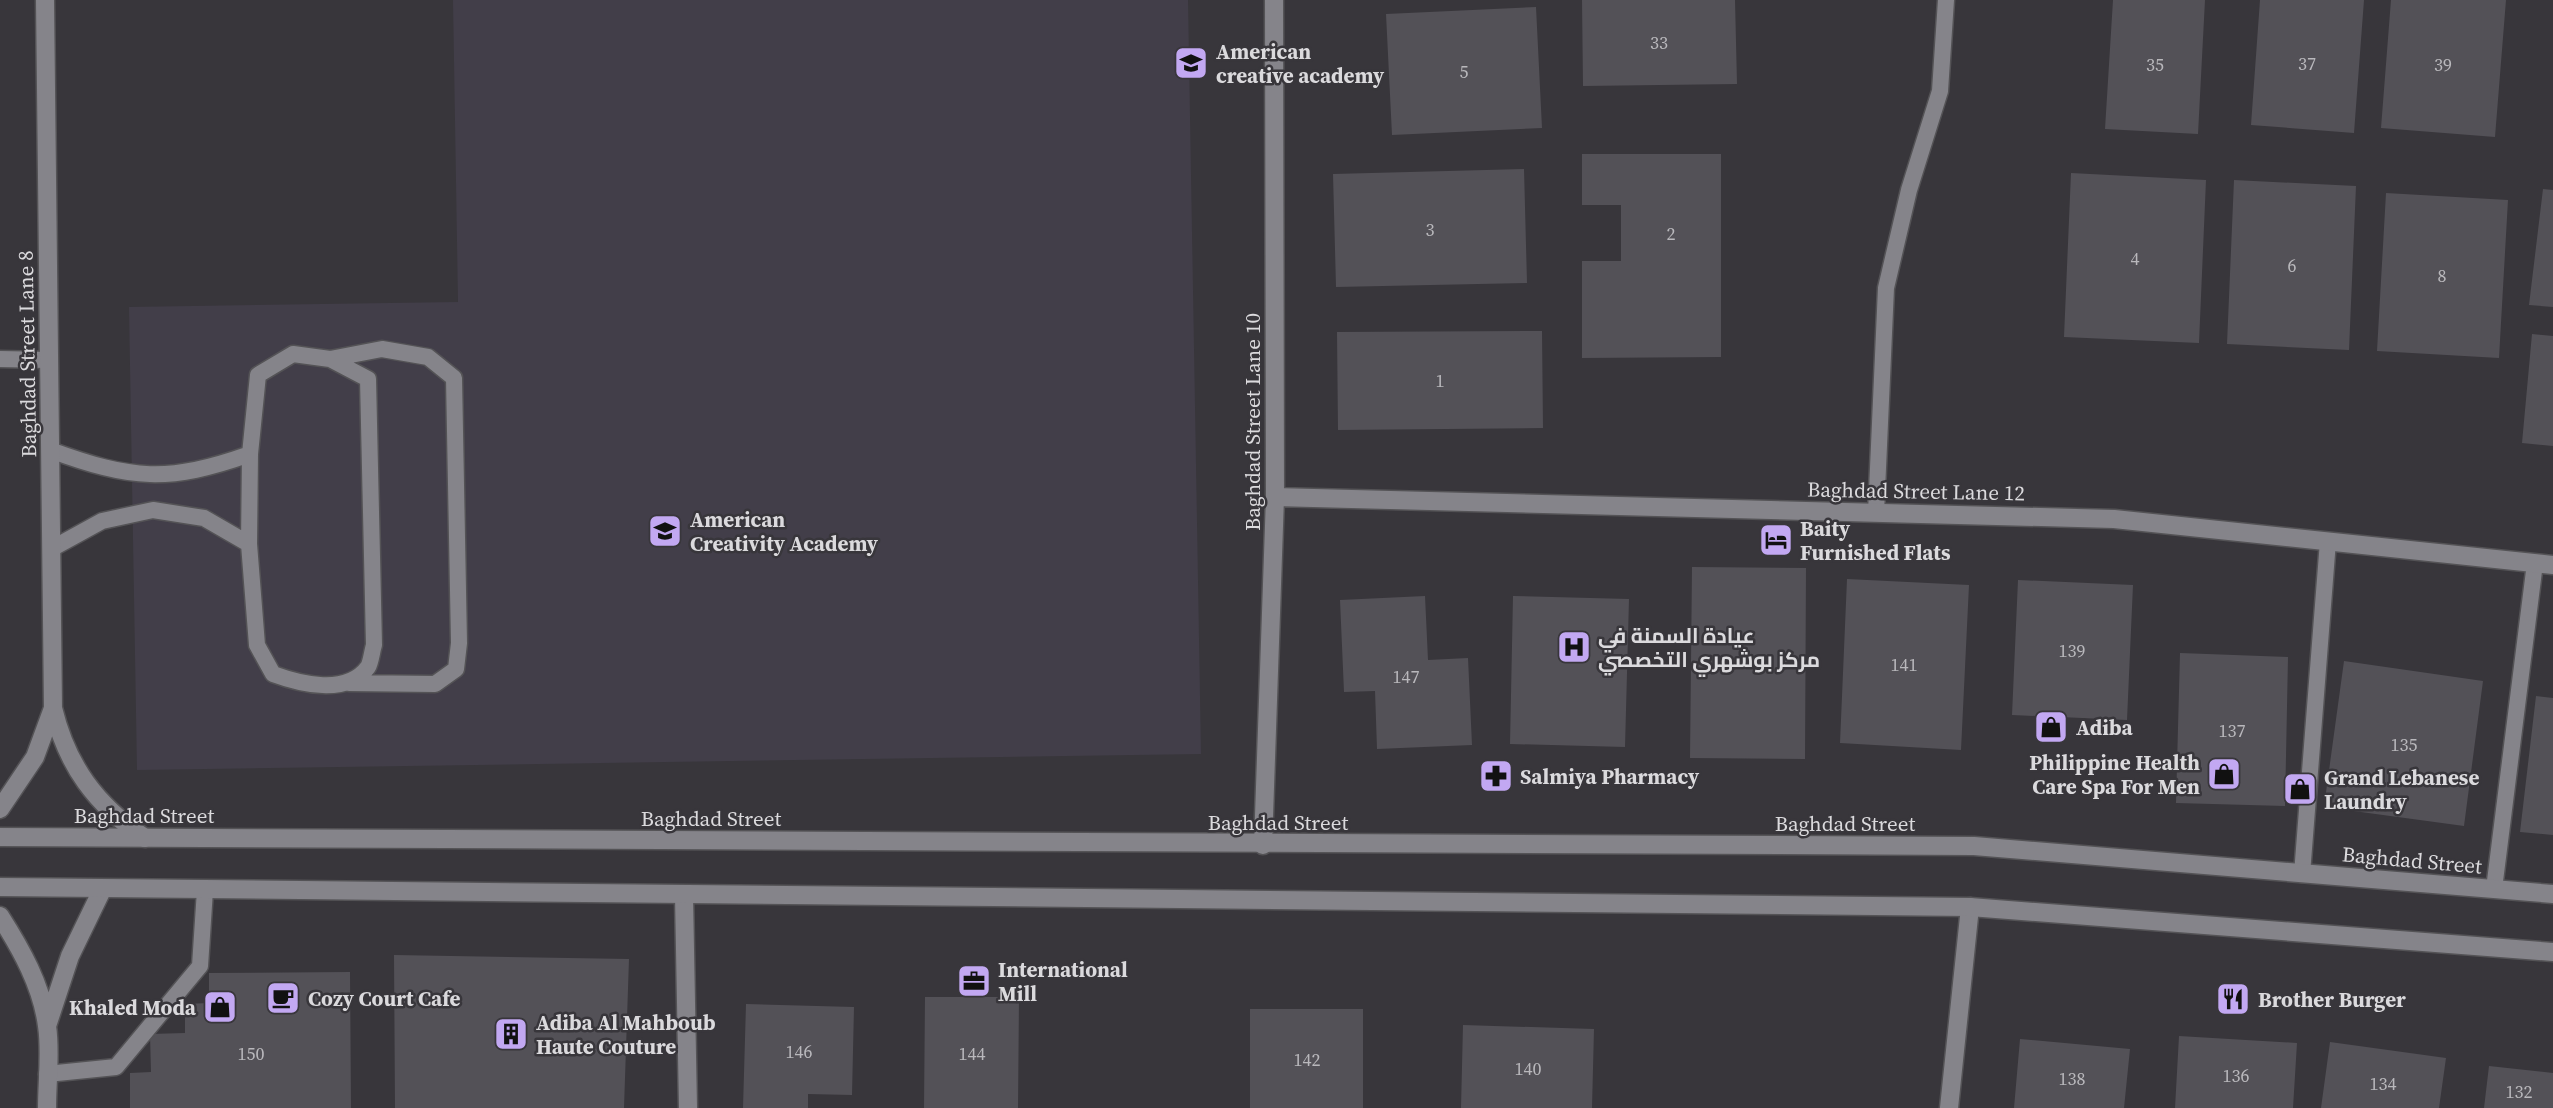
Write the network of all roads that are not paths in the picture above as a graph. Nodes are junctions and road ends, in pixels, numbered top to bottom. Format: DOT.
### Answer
graph roads {
  1 [pos="45,0"];
  2 [pos="1274,0"];
  3 [pos="1946,0"];
  4 [pos="0,359"];
  5 [pos="330,359"];
  6 [pos="49,360"];
  7 [pos="50,450"];
  8 [pos="250,454"];
  9 [pos="1275,497"];
  10 [pos="1876,513"];
  11 [pos="2328,541"];
  12 [pos="249,544"];
  13 [pos="51,549"];
  14 [pos="2535,563"];
  15 [pos="2553,565"];
  16 [pos="349,683"];
  17 [pos="53,708"];
  18 [pos="0,809"];
  19 [pos="0,837"];
  20 [pos="145,838"];
  21 [pos="1263,845"];
  22 [pos="2302,874"];
  23 [pos="0,887"];
  24 [pos="102,890"];
  25 [pos="205,890"];
  26 [pos="2494,890"];
  27 [pos="2553,894"];
  28 [pos="684,896"];
  29 [pos="1970,907"];
  30 [pos="0,916"];
  31 [pos="2553,952"];
  32 [pos="47,1026"];
  33 [pos="47,1074"];
  34 [pos="47,1108"];
  35 [pos="688,1108"];
  36 [pos="1949,1108"];
  1 -- 6 [label="main road, Baghdad Street Lane 8"];
  2 -- 9 [label="main road, Baghdad Street Lane 10"];
  3 -- 10 [label="lane"];
  4 -- 6 [label="lane"];
  5 -- 8 [label="lane"];
  5 -- 16 [label="lane"];
  5 -- 16 [label="lane"];
  6 -- 7 [label="main road, Baghdad Street Lane 8"];
  7 -- 8 [label="lane"];
  7 -- 13 [label="main road, Baghdad Street Lane 8"];
  8 -- 12 [label="lane"];
  9 -- 10 [label="main road, Baghdad Street Lane 12"];
  9 -- 21 [label="main road, Baghdad Street Lane 10"];
  10 -- 11 [label="main road, Baghdad Street Lane 12"];
  11 -- 14 [label="main road, Baghdad Street Lane 12"];
  11 -- 22 [label="lane"];
  12 -- 13 [label="lane"];
  12 -- 16 [label="lane"];
  13 -- 17 [label="main road, Baghdad Street Lane 8"];
  14 -- 15 [label="main road, Baghdad Street Lane 12"];
  14 -- 26 [label="lane"];
  17 -- 18 [label="main road, Baghdad Street Lane 8"];
  17 -- 20 [label="main road, Baghdad Street Lane 8"];
  19 -- 20 [label="main road, Baghdad Street"];
  20 -- 21 [label="main road, Baghdad Street"];
  21 -- 22 [label="main road, Baghdad Street"];
  22 -- 26 [label="main road, Baghdad Street"];
  23 -- 24 [label="main road"];
  24 -- 25 [label="main road"];
  24 -- 32 [label="main road"];
  25 -- 28 [label="main road"];
  25 -- 33 [label="lane"];
  26 -- 27 [label="main road, Baghdad Street"];
  28 -- 29 [label="main road"];
  28 -- 35 [label="main road"];
  29 -- 31 [label="main road"];
  29 -- 36 [label="main road"];
  30 -- 32 [label="main road"];
  32 -- 33 [label="main road"];
  33 -- 34 [label="main road"];
}
